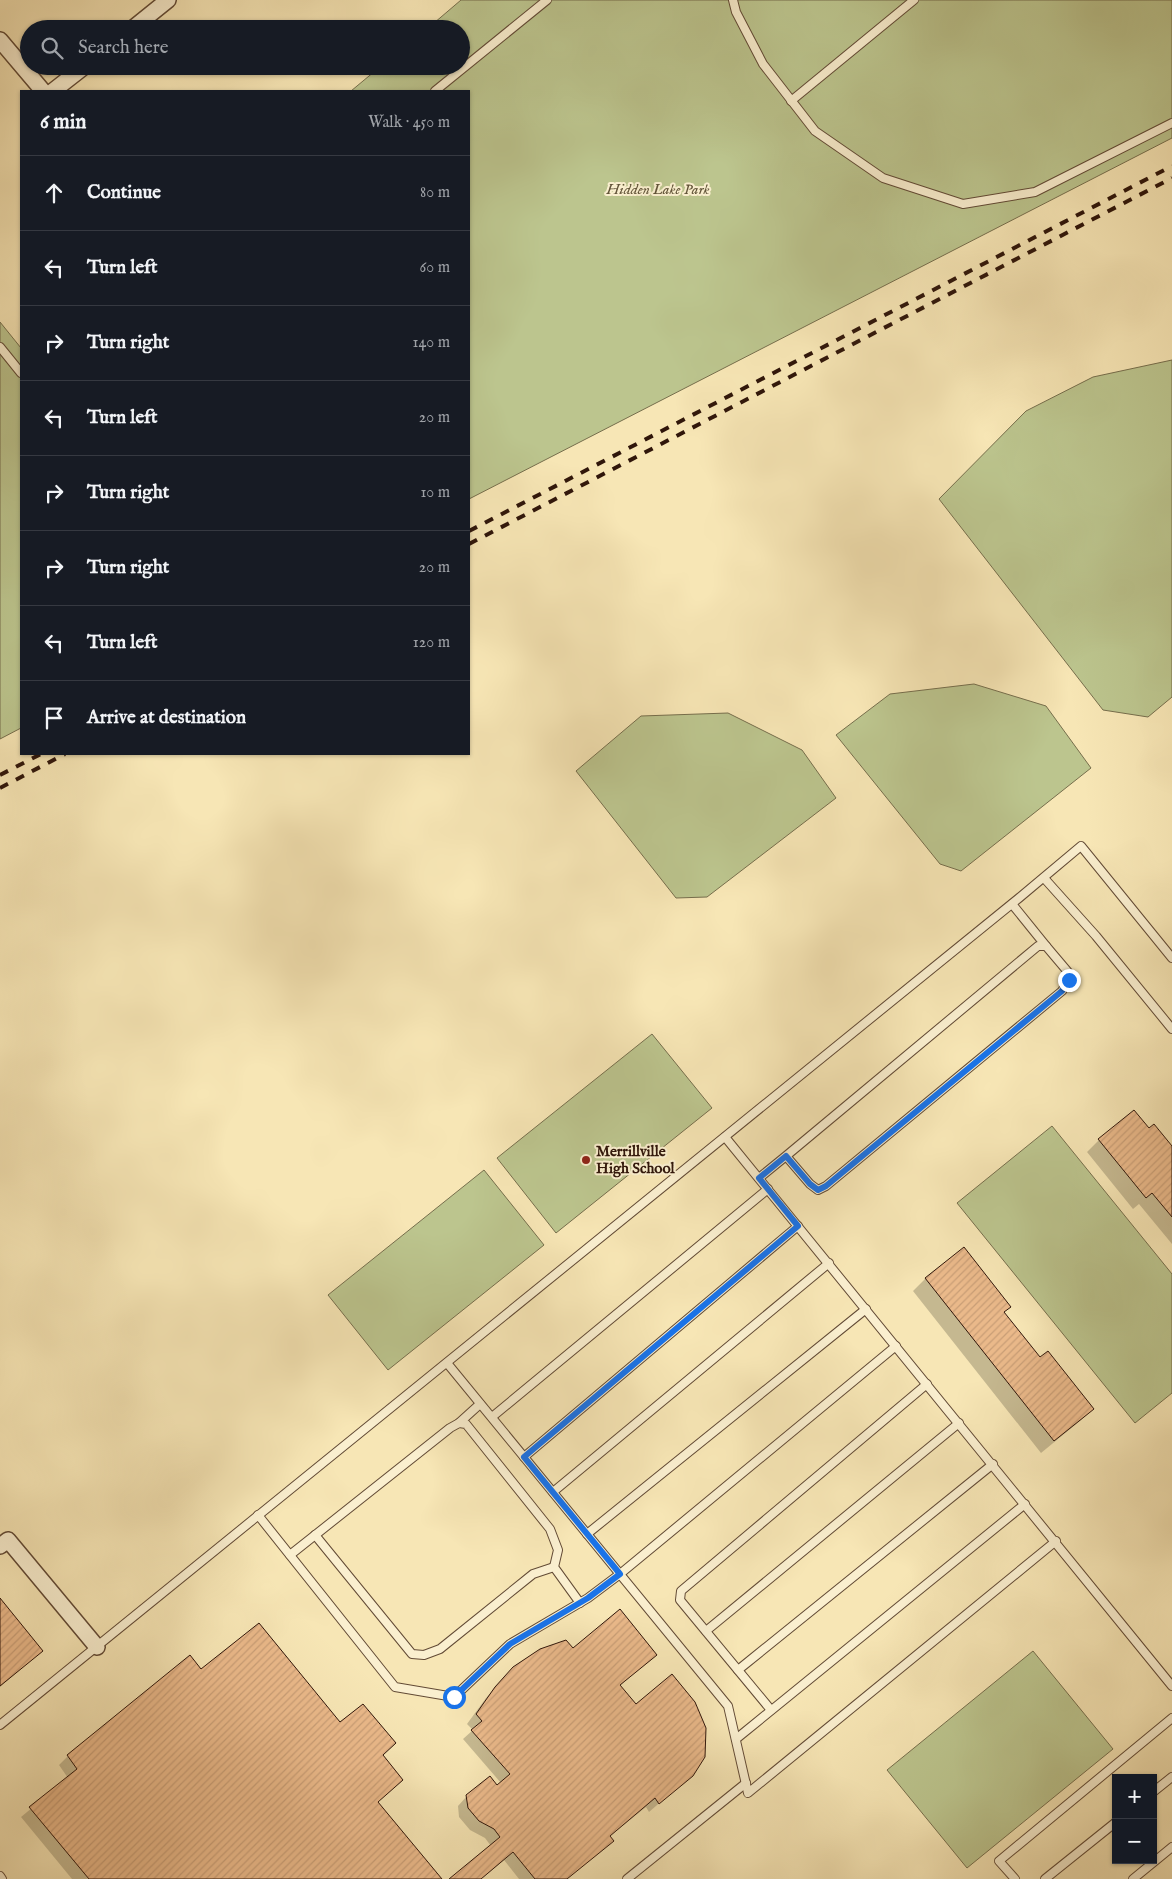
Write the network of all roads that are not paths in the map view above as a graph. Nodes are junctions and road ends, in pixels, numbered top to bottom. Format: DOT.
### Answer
graph roads {
  1 [pos="168,0"];
  2 [pos="547,0"];
  3 [pos="733,0"];
  4 [pos="914,0"];
  5 [pos="143,20"];
  6 [pos="0,40"];
  7 [pos="470,62"];
  8 [pos="20,64"];
  9 [pos="30,75"];
  10 [pos="74,75"];
  11 [pos="454,75"];
  12 [pos="42,90"];
  13 [pos="55,90"];
  14 [pos="435,90"];
  15 [pos="791,101"];
  16 [pos="1172,123"];
  17 [pos="0,347"];
  18 [pos="20,372"];
  19 [pos="1044,878"];
  20 [pos="1012,904"];
  21 [pos="1046,946"];
  22 [pos="1172,958"];
  23 [pos="1172,1029"];
  24 [pos="725,1137"];
  25 [pos="786,1156"];
  26 [pos="759,1178"];
  27 [pos="768,1189"];
  28 [pos="798,1226"];
  29 [pos="829,1263"];
  30 [pos="866,1309"];
  31 [pos="896,1346"];
  32 [pos="447,1363"];
  33 [pos="927,1384"];
  34 [pos="480,1404"];
  35 [pos="492,1417"];
  36 [pos="959,1423"];
  37 [pos="458,1424"];
  38 [pos="524,1457"];
  39 [pos="993,1464"];
  40 [pos="553,1492"];
  41 [pos="1025,1504"];
  42 [pos="258,1516"];
  43 [pos="587,1534"];
  44 [pos="315,1535"];
  45 [pos="1056,1541"];
  46 [pos="0,1546"];
  47 [pos="290,1555"];
  48 [pos="554,1567"];
  49 [pos="620,1574"];
  50 [pos="580,1603"];
  51 [pos="706,1631"];
  52 [pos="97,1647"];
  53 [pos="738,1670"];
  54 [pos="1172,1686"];
  55 [pos="771,1710"];
  56 [pos="1172,1718"];
  57 [pos="0,1725"];
  58 [pos="736,1739"];
  59 [pos="1172,1777"];
  60 [pos="746,1783"];
  61 [pos="1157,1789"];
  62 [pos="1112,1825"];
  63 [pos="1172,1847"];
  64 [pos="627,1879"];
  65 [pos="1015,1879"];
  66 [pos="1045,1879"];
  67 [pos="1134,1879"];
  1 -- 5 [label="street"];
  2 -- 7 [label="lane"];
  3 -- 15 [label="lane"];
  4 -- 15 [label="lane"];
  6 -- 8 [label="street"];
  9 -- 12 [label="street"];
  10 -- 13 [label="street"];
  11 -- 14 [label="lane"];
  15 -- 16 [label="lane"];
  17 -- 18 [label="lane"];
  19 -- 20 [label="lane"];
  19 -- 22 [label="lane"];
  19 -- 23 [label="lane"];
  20 -- 21 [label="lane"];
  20 -- 24 [label="lane"];
  21 -- 25 [label="lane"];
  21 -- 25 [label="lane"];
  24 -- 26 [label="lane"];
  24 -- 32 [label="lane"];
  25 -- 26 [label="lane"];
  26 -- 27 [label="lane"];
  27 -- 28 [label="lane"];
  27 -- 35 [label="lane"];
  28 -- 29 [label="lane"];
  28 -- 38 [label="lane"];
  29 -- 30 [label="lane"];
  29 -- 40 [label="lane"];
  30 -- 31 [label="lane"];
  30 -- 43 [label="lane"];
  31 -- 33 [label="lane"];
  31 -- 49 [label="lane"];
  32 -- 34 [label="lane"];
  32 -- 42 [label="lane"];
  33 -- 36 [label="lane"];
  33 -- 51 [label="lane"];
  34 -- 35 [label="lane"];
  34 -- 37 [label="lane"];
  35 -- 38 [label="lane"];
  36 -- 39 [label="lane"];
  36 -- 51 [label="lane"];
  37 -- 44 [label="lane"];
  37 -- 48 [label="lane"];
  38 -- 40 [label="lane"];
  39 -- 41 [label="lane"];
  39 -- 53 [label="lane"];
  40 -- 43 [label="lane"];
  41 -- 45 [label="lane"];
  41 -- 55 [label="lane"];
  42 -- 47 [label="lane"];
  42 -- 52 [label="lane"];
  43 -- 49 [label="lane"];
  44 -- 47 [label="lane"];
  44 -- 48 [label="lane"];
  45 -- 54 [label="lane"];
  45 -- 60 [label="lane"];
  46 -- 52 [label="street"];
  47 -- 50 [label="lane"];
  48 -- 50 [label="lane"];
  49 -- 50 [label="lane"];
  49 -- 58 [label="lane"];
  51 -- 53 [label="lane"];
  52 -- 57 [label="lane"];
  53 -- 55 [label="lane"];
  55 -- 58 [label="lane"];
  56 -- 65 [label="lane"];
  58 -- 60 [label="lane"];
  59 -- 61 [label="lane"];
  60 -- 64 [label="lane"];
  62 -- 66 [label="lane"];
  63 -- 67 [label="lane"];
}
